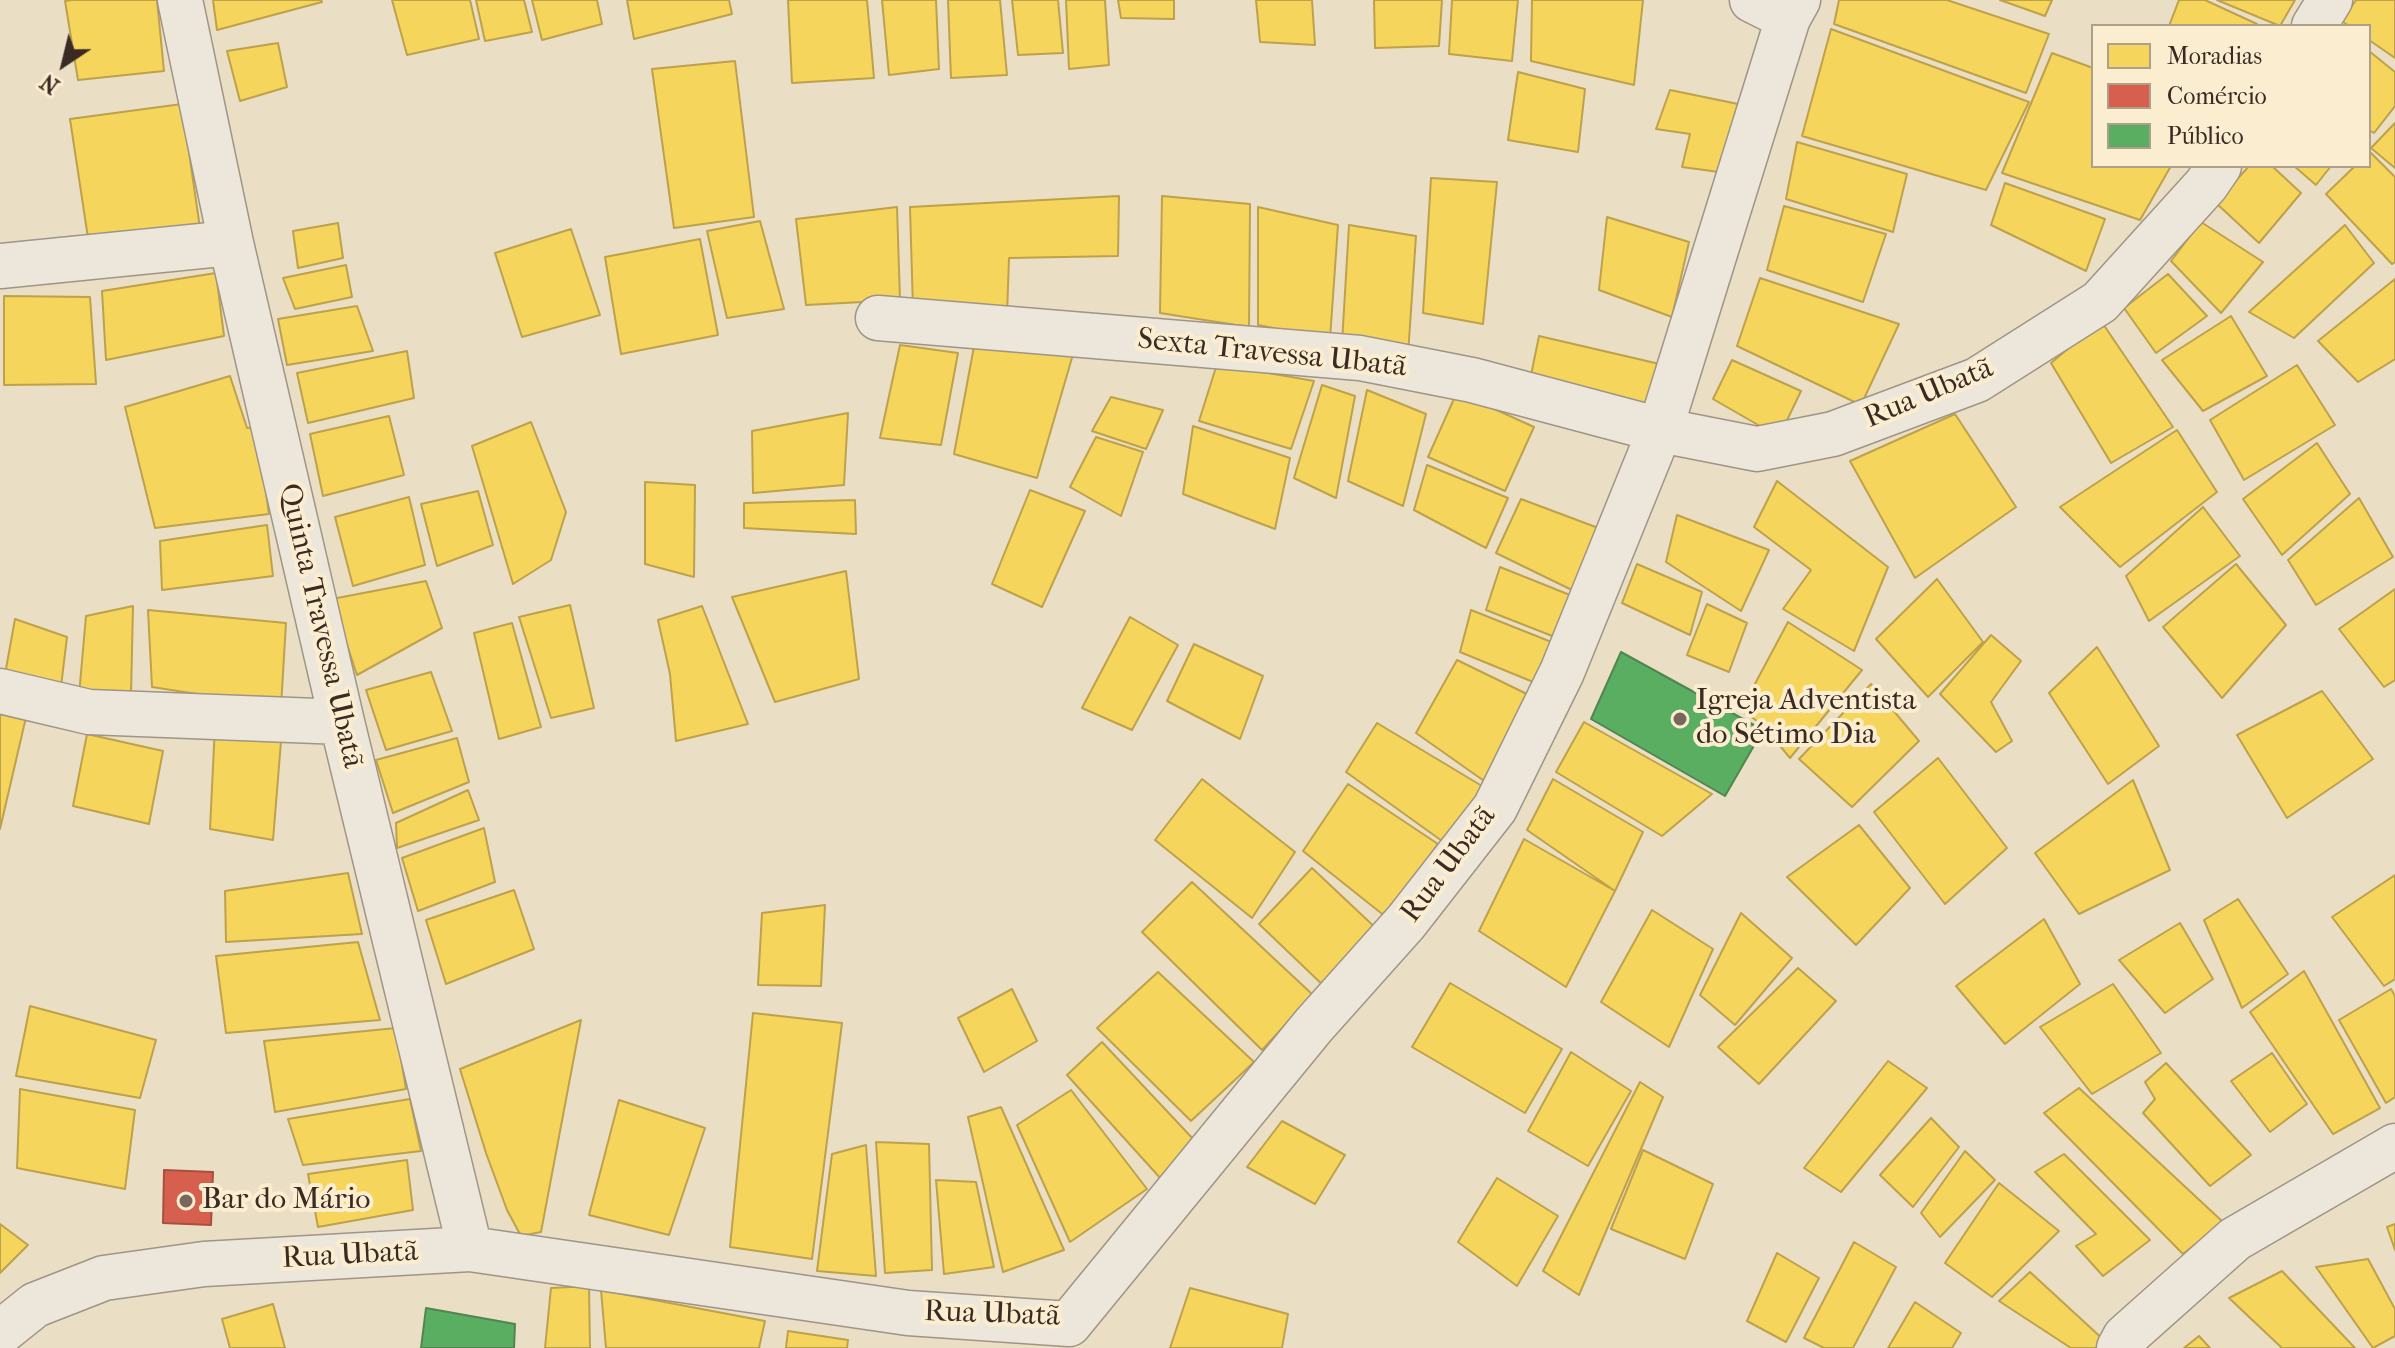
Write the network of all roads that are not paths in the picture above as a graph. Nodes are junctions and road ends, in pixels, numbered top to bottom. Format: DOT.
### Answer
graph roads {
  1 [pos="180,0"];
  2 [pos="2330,0"];
  3 [pos="1779,6"];
  4 [pos="2315,24"];
  5 [pos="2218,168"];
  6 [pos="231,243"];
  7 [pos="0,266"];
  8 [pos="878,318"];
  9 [pos="1660,430"];
  10 [pos="0,691"];
  11 [pos="342,722"];
  12 [pos="2395,1146"];
  13 [pos="470,1249"];
  14 [pos="0,1333"];
  15 [pos="1070,1336"];
  16 [pos="2119,1348"];
  1 -- 6 [label="street, Quinta Travessa Ubatã"];
  2 -- 4 [label="street"];
  3 -- 9 [label="street, Rua Ubatã"];
  5 -- 9 [label="street, Rua Ubatã"];
  6 -- 7 [label="street"];
  6 -- 11 [label="street, Quinta Travessa Ubatã"];
  8 -- 9 [label="street, Sexta Travessa Ubatã"];
  9 -- 15 [label="street, Rua Ubatã"];
  10 -- 11 [label="street"];
  11 -- 13 [label="street, Quinta Travessa Ubatã"];
  12 -- 16 [label="street"];
  13 -- 14 [label="street, Rua Ubatã"];
  13 -- 15 [label="street, Rua Ubatã"];
}
